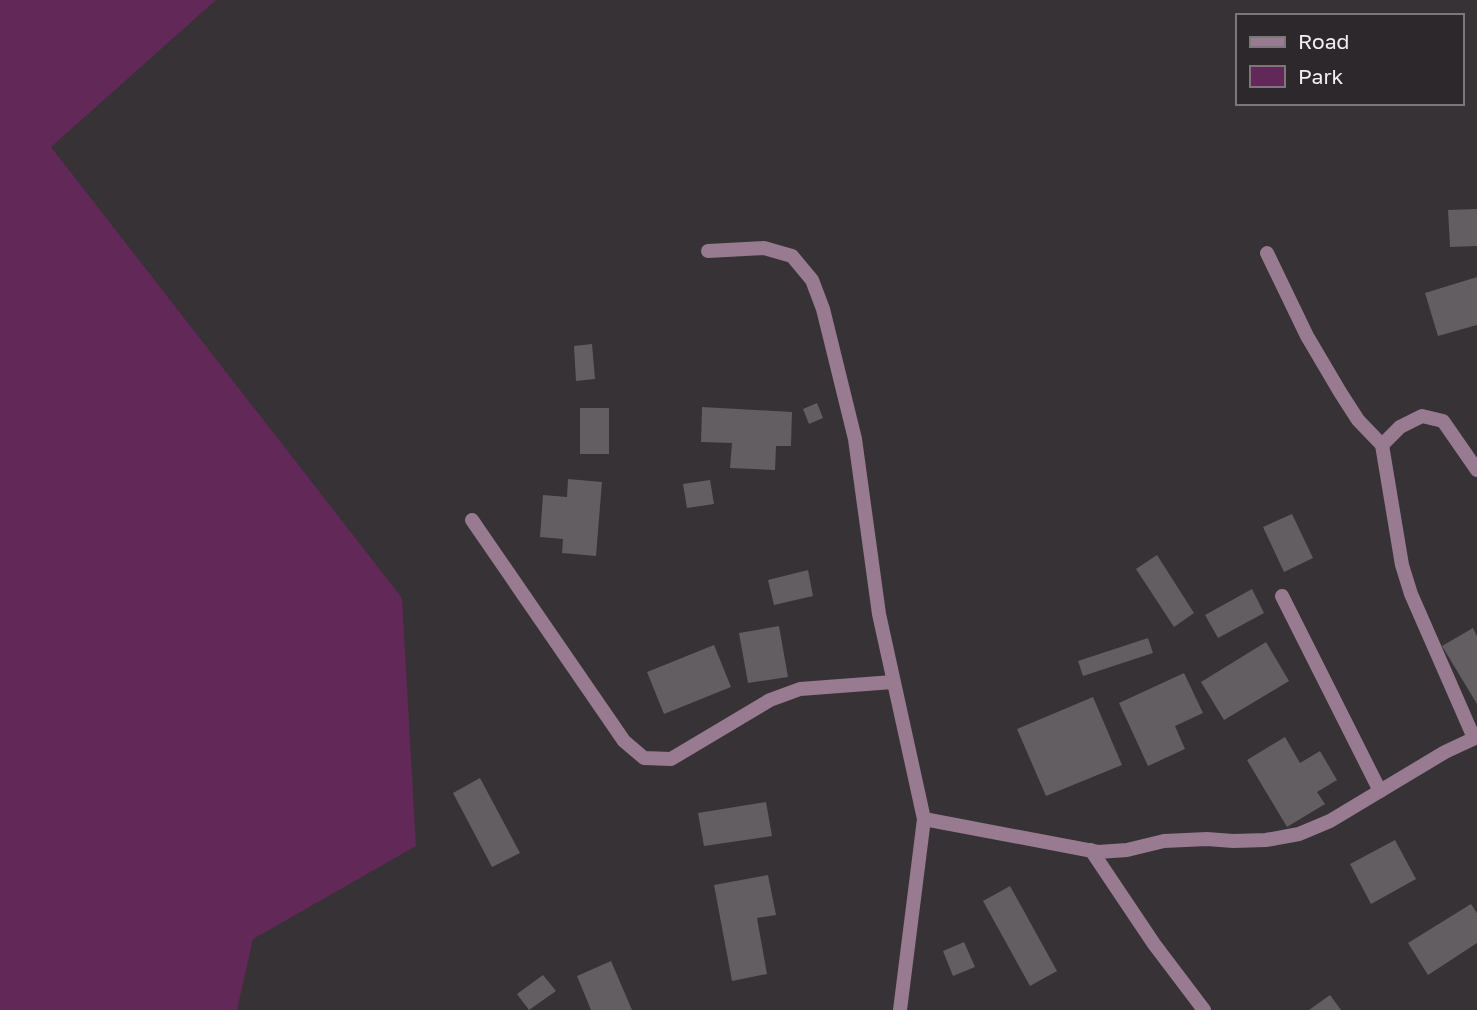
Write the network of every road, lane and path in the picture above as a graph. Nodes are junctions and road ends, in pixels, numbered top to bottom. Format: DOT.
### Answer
graph roads {
  1 [pos="708,251"];
  2 [pos="1267,253"];
  3 [pos="1381,445"];
  4 [pos="1477,470"];
  5 [pos="472,520"];
  6 [pos="1282,596"];
  7 [pos="893,681"];
  8 [pos="1476,737"];
  9 [pos="1380,791"];
  10 [pos="924,819"];
  11 [pos="1091,850"];
  12 [pos="900,1010"];
  13 [pos="1204,1010"];
  1 -- 7 [label="street"];
  2 -- 3 [label="street"];
  3 -- 4 [label="street"];
  3 -- 8 [label="street"];
  5 -- 7 [label="street"];
  6 -- 9 [label="street"];
  7 -- 10 [label="street"];
  8 -- 9 [label="street"];
  9 -- 11 [label="street"];
  10 -- 11 [label="street"];
  10 -- 12 [label="street"];
  11 -- 13 [label="street"];
}
